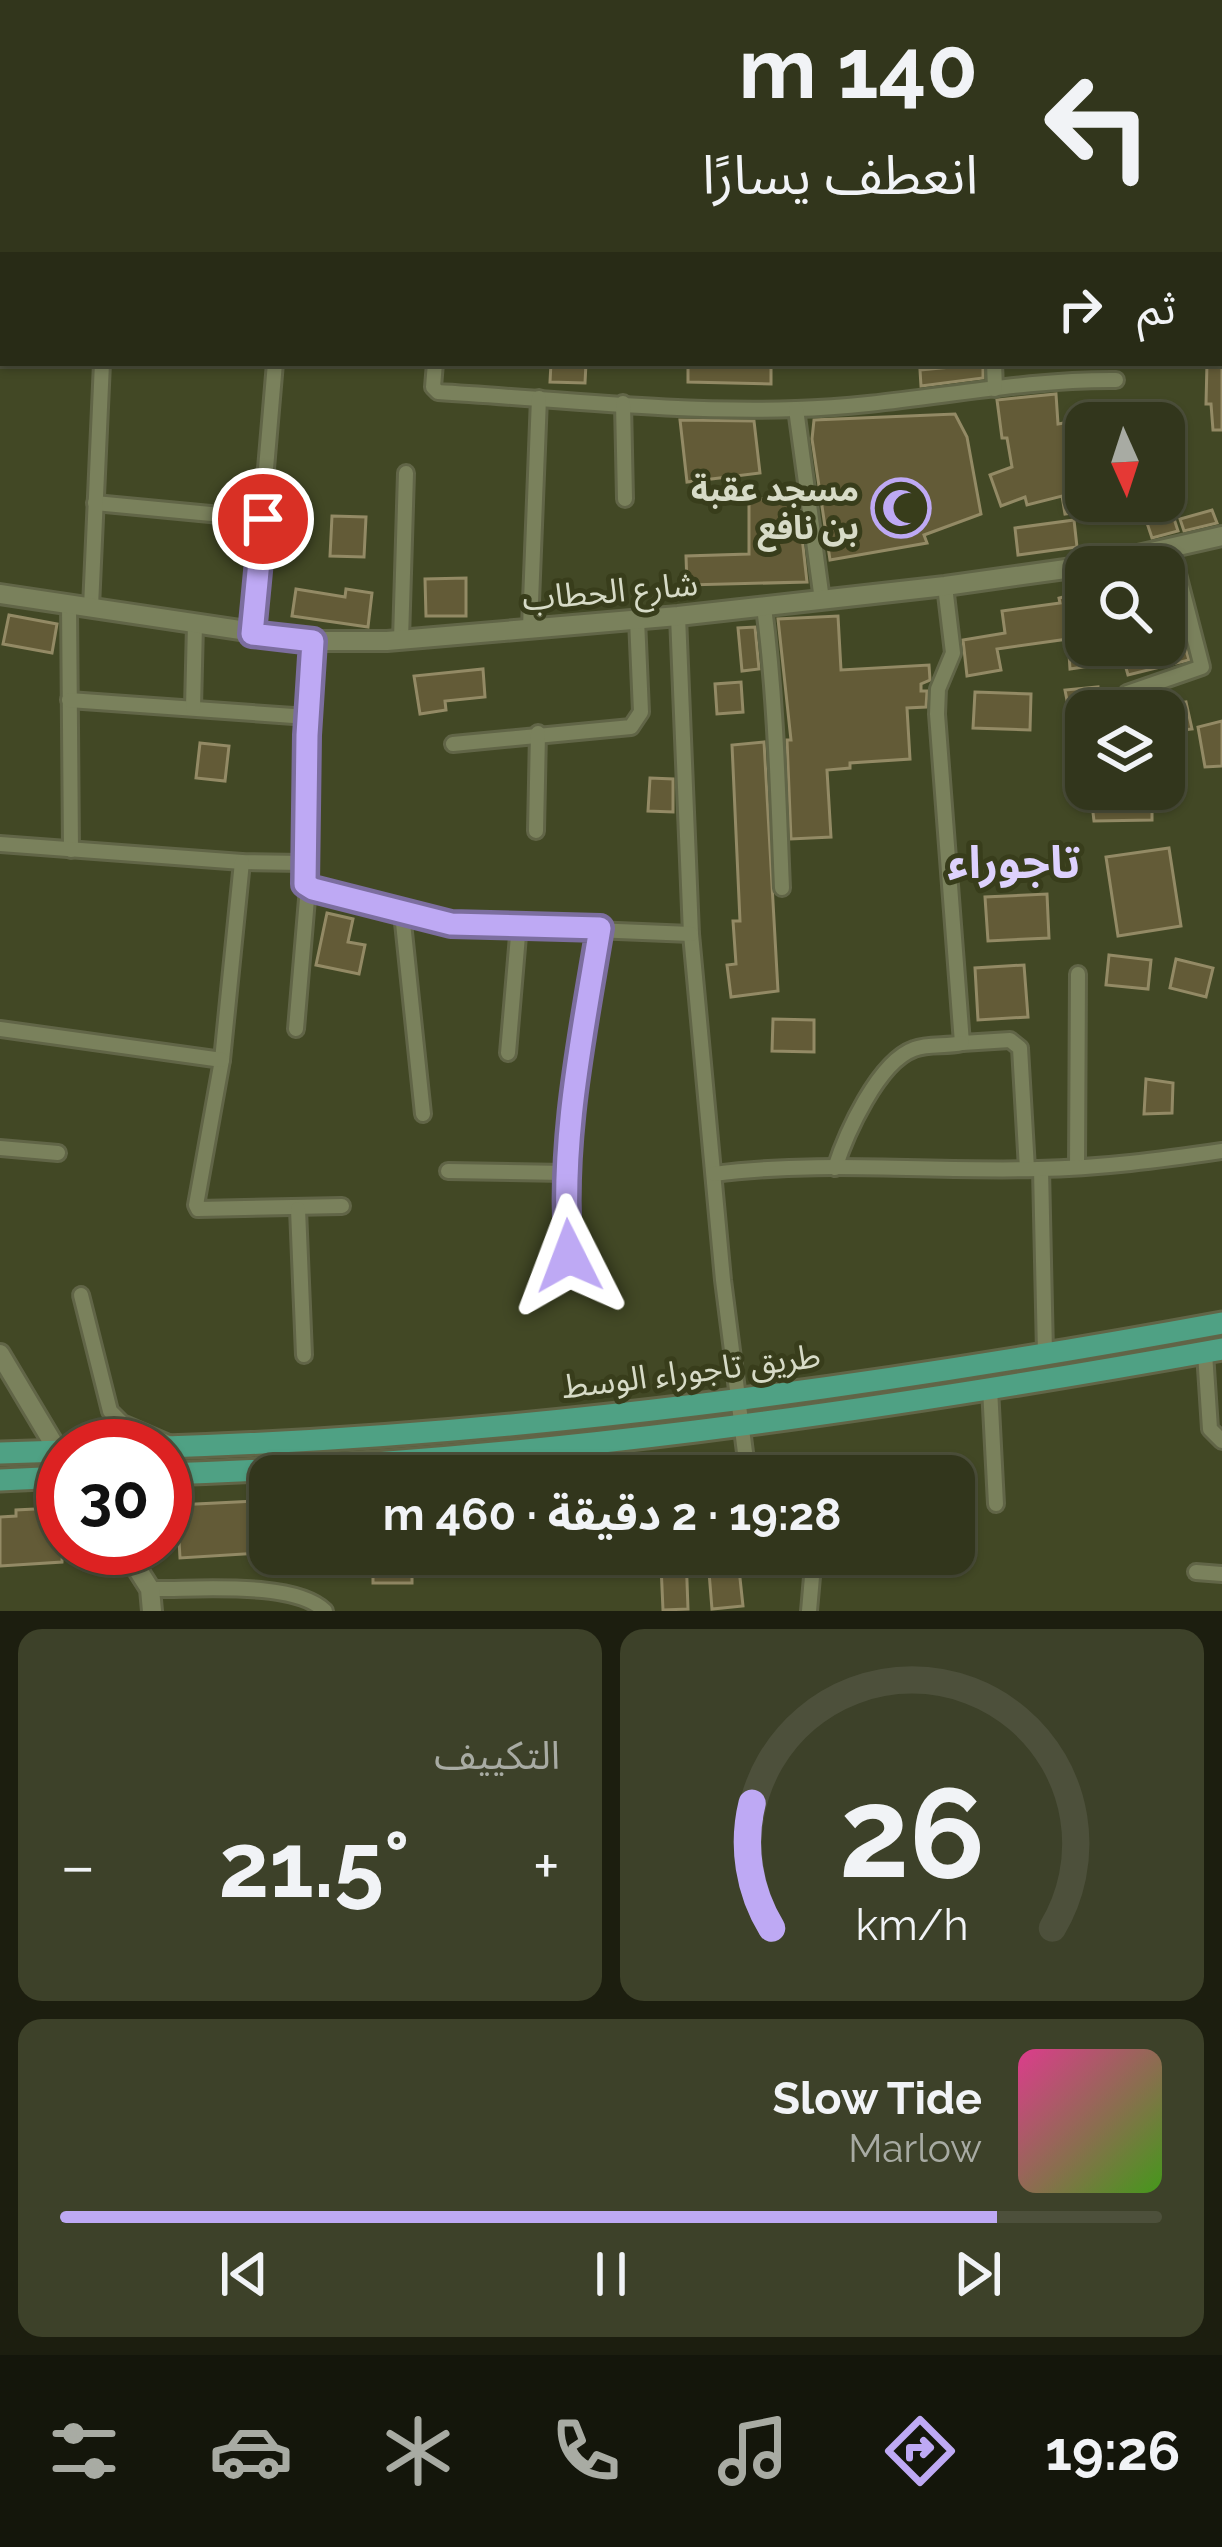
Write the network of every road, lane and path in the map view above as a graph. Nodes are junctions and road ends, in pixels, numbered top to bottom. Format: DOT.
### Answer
graph roads {
  1 [pos="102,366"];
  2 [pos="274,366"];
  3 [pos="435,366"];
  4 [pos="994,366"];
  5 [pos="1116,380"];
  6 [pos="995,389"];
  7 [pos="539,398"];
  8 [pos="623,403"];
  9 [pos="796,409"];
  10 [pos="406,472"];
  11 [pos="626,499"];
  12 [pos="95,503"];
  13 [pos="263,519"];
  14 [pos="1222,536"];
  15 [pos="1180,546"];
  16 [pos="1065,569"];
  17 [pos="946,586"];
  18 [pos="0,594"];
  19 [pos="822,600"];
  20 [pos="1185,602"];
  21 [pos="69,604"];
  22 [pos="764,607"];
  23 [pos="92,608"];
  24 [pos="678,616"];
  25 [pos="637,620"];
  26 [pos="195,624"];
  27 [pos="530,627"];
  28 [pos="252,634"];
  29 [pos="400,640"];
  30 [pos="313,641"];
  31 [pos="1135,690"];
  32 [pos="68,700"];
  33 [pos="193,708"];
  34 [pos="308,717"];
  35 [pos="538,734"];
  36 [pos="453,744"];
  37 [pos="536,831"];
  38 [pos="0,844"];
  39 [pos="71,850"];
  40 [pos="242,862"];
  41 [pos="303,863"];
  42 [pos="308,886"];
  43 [pos="782,888"];
  44 [pos="402,913"];
  45 [pos="519,924"];
  46 [pos="600,928"];
  47 [pos="691,934"];
  48 [pos="1078,974"];
  49 [pos="0,1029"];
  50 [pos="296,1029"];
  51 [pos="962,1043"];
  52 [pos="508,1053"];
  53 [pos="222,1060"];
  54 [pos="423,1114"];
  55 [pos="0,1148"];
  56 [pos="1222,1151"];
  57 [pos="58,1153"];
  58 [pos="1077,1167"];
  59 [pos="835,1168"];
  60 [pos="1034,1169"];
  61 [pos="448,1171"];
  62 [pos="566,1173"];
  63 [pos="714,1174"];
  64 [pos="342,1206"];
  65 [pos="298,1208"];
  66 [pos="569,1256"];
  67 [pos="81,1294"];
  68 [pos="1222,1323"];
  69 [pos="1213,1351"];
  70 [pos="0,1354"];
  71 [pos="1045,1354"];
  72 [pos="304,1355"];
  73 [pos="990,1388"];
  74 [pos="738,1400"];
  75 [pos="40,1419"];
  76 [pos="118,1419"];
  77 [pos="744,1425"];
  78 [pos="1222,1441"];
  79 [pos="192,1446"];
  80 [pos="0,1453"];
  81 [pos="36,1454"];
  82 [pos="746,1455"];
  83 [pos="192,1472"];
  84 [pos="36,1478"];
  85 [pos="0,1480"];
  86 [pos="997,1504"];
  87 [pos="1196,1571"];
  88 [pos="1222,1574"];
  89 [pos="141,1575"];
  90 [pos="812,1575"];
  91 [pos="150,1589"];
  92 [pos="152,1611"];
  93 [pos="325,1611"];
  94 [pos="809,1611"];
  1 -- 12 [label="street"];
  2 -- 13 [label="street"];
  3 -- 7 [label="street"];
  4 -- 6 [label="street"];
  5 -- 6 [label="street"];
  6 -- 9 [label="street"];
  7 -- 8 [label="street"];
  7 -- 27 [label="street"];
  8 -- 9 [label="street"];
  8 -- 11 [label="street"];
  9 -- 19 [label="street"];
  10 -- 29 [label="street"];
  12 -- 13 [label="street"];
  12 -- 23 [label="street"];
  13 -- 28 [label="street"];
  14 -- 15 [label="street, شارع الحطاب"];
  16 -- 17 [label="street, شارع الحطاب"];
  17 -- 19 [label="street, شارع الحطاب"];
  17 -- 51 [label="street"];
  18 -- 21 [label="street, شارع الحطاب"];
  19 -- 22 [label="street, شارع الحطاب"];
  20 -- 31 [label="street"];
  21 -- 23 [label="street, شارع الحطاب"];
  21 -- 32 [label="street"];
  22 -- 24 [label="street, شارع الحطاب"];
  22 -- 43 [label="street"];
  23 -- 26 [label="street, شارع الحطاب"];
  24 -- 25 [label="street, شارع الحطاب"];
  24 -- 47 [label="street"];
  25 -- 27 [label="street, شارع الحطاب"];
  25 -- 35 [label="street"];
  26 -- 28 [label="street, شارع الحطاب"];
  26 -- 33 [label="street"];
  27 -- 29 [label="street, شارع الحطاب"];
  28 -- 30 [label="street, شارع الحطاب"];
  29 -- 30 [label="street, شارع الحطاب"];
  30 -- 34 [label="street"];
  32 -- 33 [label="street"];
  32 -- 39 [label="street"];
  33 -- 34 [label="street"];
  34 -- 41 [label="street"];
  35 -- 36 [label="street"];
  35 -- 37 [label="street"];
  38 -- 39 [label="street"];
  39 -- 40 [label="street"];
  40 -- 41 [label="street"];
  40 -- 53 [label="street"];
  41 -- 42 [label="street"];
  42 -- 44 [label="street"];
  42 -- 50 [label="street"];
  44 -- 45 [label="street"];
  44 -- 54 [label="street"];
  45 -- 46 [label="street"];
  45 -- 52 [label="street"];
  46 -- 47 [label="street"];
  46 -- 62 [label="street"];
  47 -- 63 [label="street"];
  48 -- 58 [label="street"];
  49 -- 53 [label="street"];
  51 -- 59 [label="street"];
  51 -- 60 [label="street"];
  53 -- 65 [label="street"];
  55 -- 57 [label="street"];
  56 -- 58 [label="street"];
  58 -- 60 [label="street"];
  59 -- 60 [label="street"];
  59 -- 63 [label="street"];
  60 -- 71 [label="street"];
  61 -- 62 [label="street"];
  62 -- 66 [label="street"];
  63 -- 74 [label="street"];
  64 -- 65 [label="street"];
  65 -- 72 [label="street"];
  67 -- 76 [label="street"];
  68 -- 71 [label="main road, طريق تاجوراء الوسط"];
  69 -- 73 [label="main road"];
  69 -- 78 [label="street"];
  70 -- 75 [label="street"];
  71 -- 74 [label="main road, طريق تاجوراء الوسط"];
  73 -- 77 [label="main road"];
  73 -- 86 [label="street"];
  74 -- 77 [label="street"];
  74 -- 79 [label="main road, طريق تاجوراء الوسط"];
  77 -- 82 [label="street"];
  77 -- 83 [label="main road"];
  80 -- 81 [label="main road"];
  84 -- 85 [label="main road"];
  87 -- 88 [label="street"];
  89 -- 91 [label="street"];
  90 -- 94 [label="street"];
  91 -- 92 [label="street"];
  91 -- 93 [label="street"];
}
